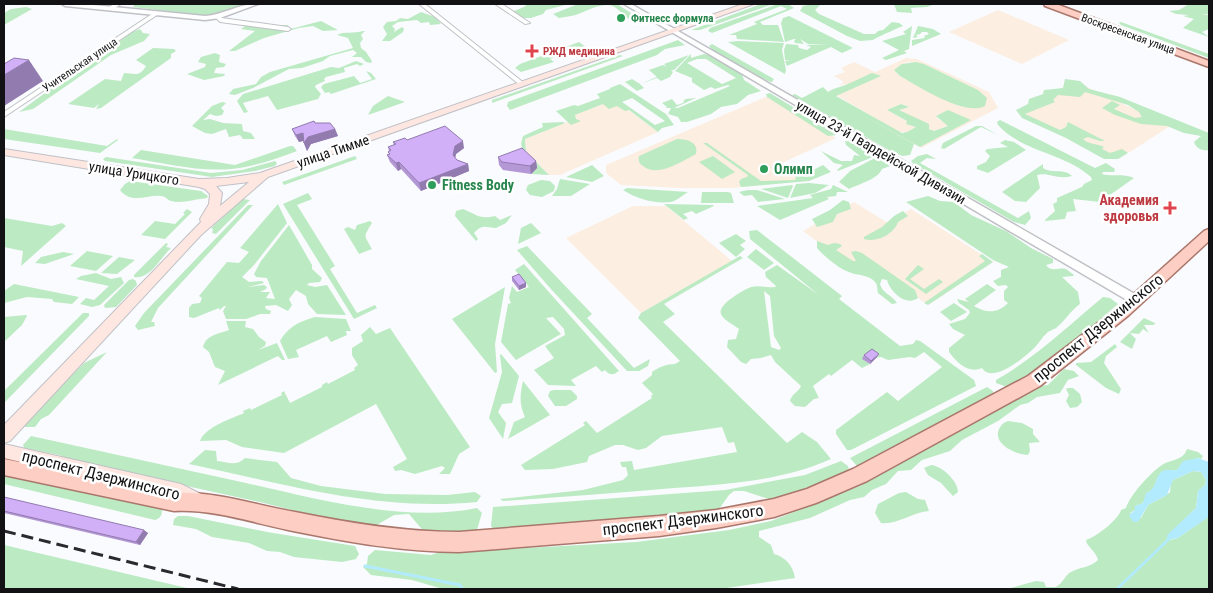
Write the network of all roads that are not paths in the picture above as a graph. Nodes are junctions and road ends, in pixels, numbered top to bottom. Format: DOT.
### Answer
graph roads {
  1 [pos="65,4"];
  2 [pos="118,4"];
  3 [pos="255,4"];
  4 [pos="422,4"];
  5 [pos="498,4"];
  6 [pos="627,4"];
  7 [pos="750,4"];
  8 [pos="1048,4"];
  9 [pos="110,9"];
  10 [pos="156,14"];
  11 [pos="218,17"];
  12 [pos="526,24"];
  13 [pos="288,29"];
  14 [pos="673,31"];
  15 [pos="1209,64"];
  16 [pos="522,84"];
  17 [pos="4,115"];
  18 [pos="4,152"];
  19 [pos="264,175"];
  20 [pos="199,183"];
  21 [pos="197,232"];
  22 [pos="1209,234"];
  23 [pos="1136,300"];
  24 [pos="4,436"];
  25 [pos="4,451"];
  26 [pos="4,467"];
  27 [pos="197,502"];
  1 -- 9 [label="street"];
  2 -- 9 [label="street"];
  3 -- 11 [label="street"];
  4 -- 16 [label="street"];
  5 -- 12 [label="street"];
  6 -- 14 [label="street, улица 23-й Гвардейской Дивизии"];
  7 -- 14 [label="main road, улица Тимме"];
  8 -- 15 [label="main road, Воскресенская улица"];
  9 -- 10 [label="street"];
  10 -- 11 [label="street"];
  10 -- 17 [label="street, Учительская улица"];
  11 -- 13 [label="street"];
  14 -- 16 [label="main road, улица Тимме"];
  14 -- 23 [label="street, улица 23-й Гвардейской Дивизии"];
  16 -- 19 [label="main road, улица Тимме"];
  18 -- 20 [label="main road, улица Урицкого"];
  19 -- 20 [label="main road, улица Урицкого"];
  19 -- 21 [label="main road, улица Тимме"];
  20 -- 21 [label="main road"];
  21 -- 24 [label="main road, улица Тимме"];
  22 -- 23 [label="main road, проспект Дзержинского"];
  23 -- 27 [label="main road, проспект Дзержинского"];
  25 -- 27 [label="main road, проспект Дзержинского"];
  26 -- 27 [label="main road, проспект Дзержинского"];
}
